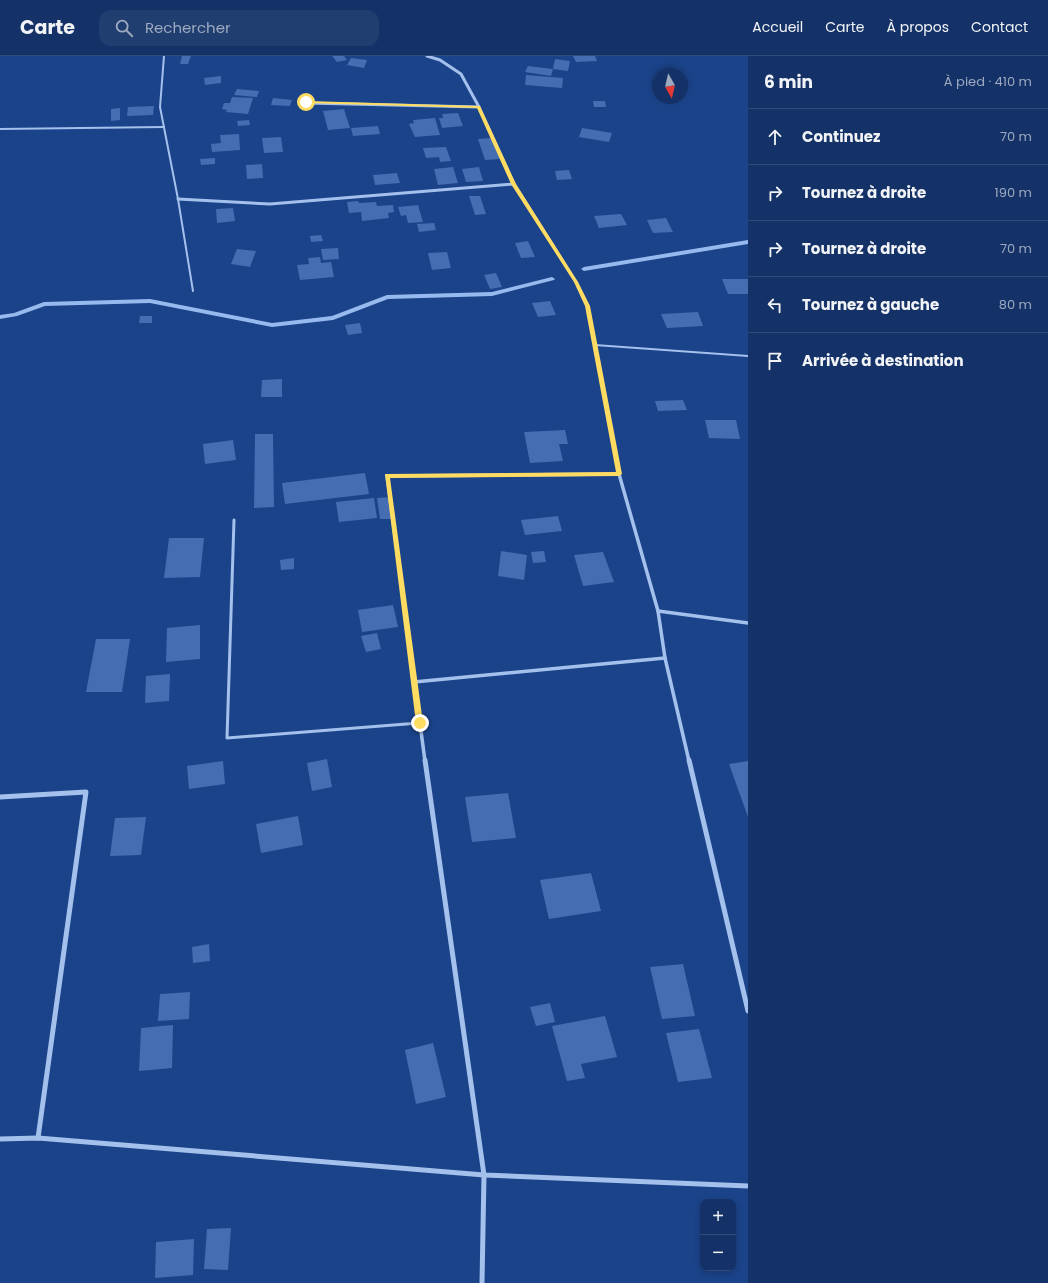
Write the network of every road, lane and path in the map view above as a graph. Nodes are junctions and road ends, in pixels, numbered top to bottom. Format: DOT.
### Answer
graph roads {
  1 [pos="164,56"];
  2 [pos="427,56"];
  3 [pos="306,102"];
  4 [pos="479,107"];
  5 [pos="164,127"];
  6 [pos="0,129"];
  7 [pos="514,184"];
  8 [pos="178,199"];
  9 [pos="193,291"];
  10 [pos="595,345"];
  11 [pos="748,356"];
  12 [pos="619,474"];
  13 [pos="234,520"];
  14 [pos="658,611"];
  15 [pos="748,623"];
  16 [pos="665,658"];
  17 [pos="414,682"];
  18 [pos="420,723"];
  19 [pos="0,797"];
  20 [pos="748,1011"];
  21 [pos="38,1138"];
  22 [pos="0,1139"];
  23 [pos="484,1175"];
  24 [pos="748,1186"];
  25 [pos="482,1283"];
  1 -- 5 [label="lane"];
  2 -- 4 [label="street"];
  3 -- 4 [label="street"];
  4 -- 7 [label="street"];
  5 -- 6 [label="lane"];
  5 -- 8 [label="lane"];
  7 -- 8 [label="street"];
  7 -- 10 [label="street"];
  8 -- 9 [label="lane"];
  10 -- 11 [label="lane"];
  10 -- 12 [label="street"];
  12 -- 14 [label="street"];
  12 -- 17 [label="street"];
  13 -- 18 [label="lane"];
  14 -- 15 [label="street"];
  14 -- 16 [label="street"];
  16 -- 17 [label="street"];
  16 -- 20 [label="street"];
  17 -- 18 [label="street"];
  18 -- 23 [label="street"];
  19 -- 21 [label="street"];
  21 -- 22 [label="street"];
  21 -- 23 [label="street"];
  23 -- 24 [label="street"];
  23 -- 25 [label="street"];
}
